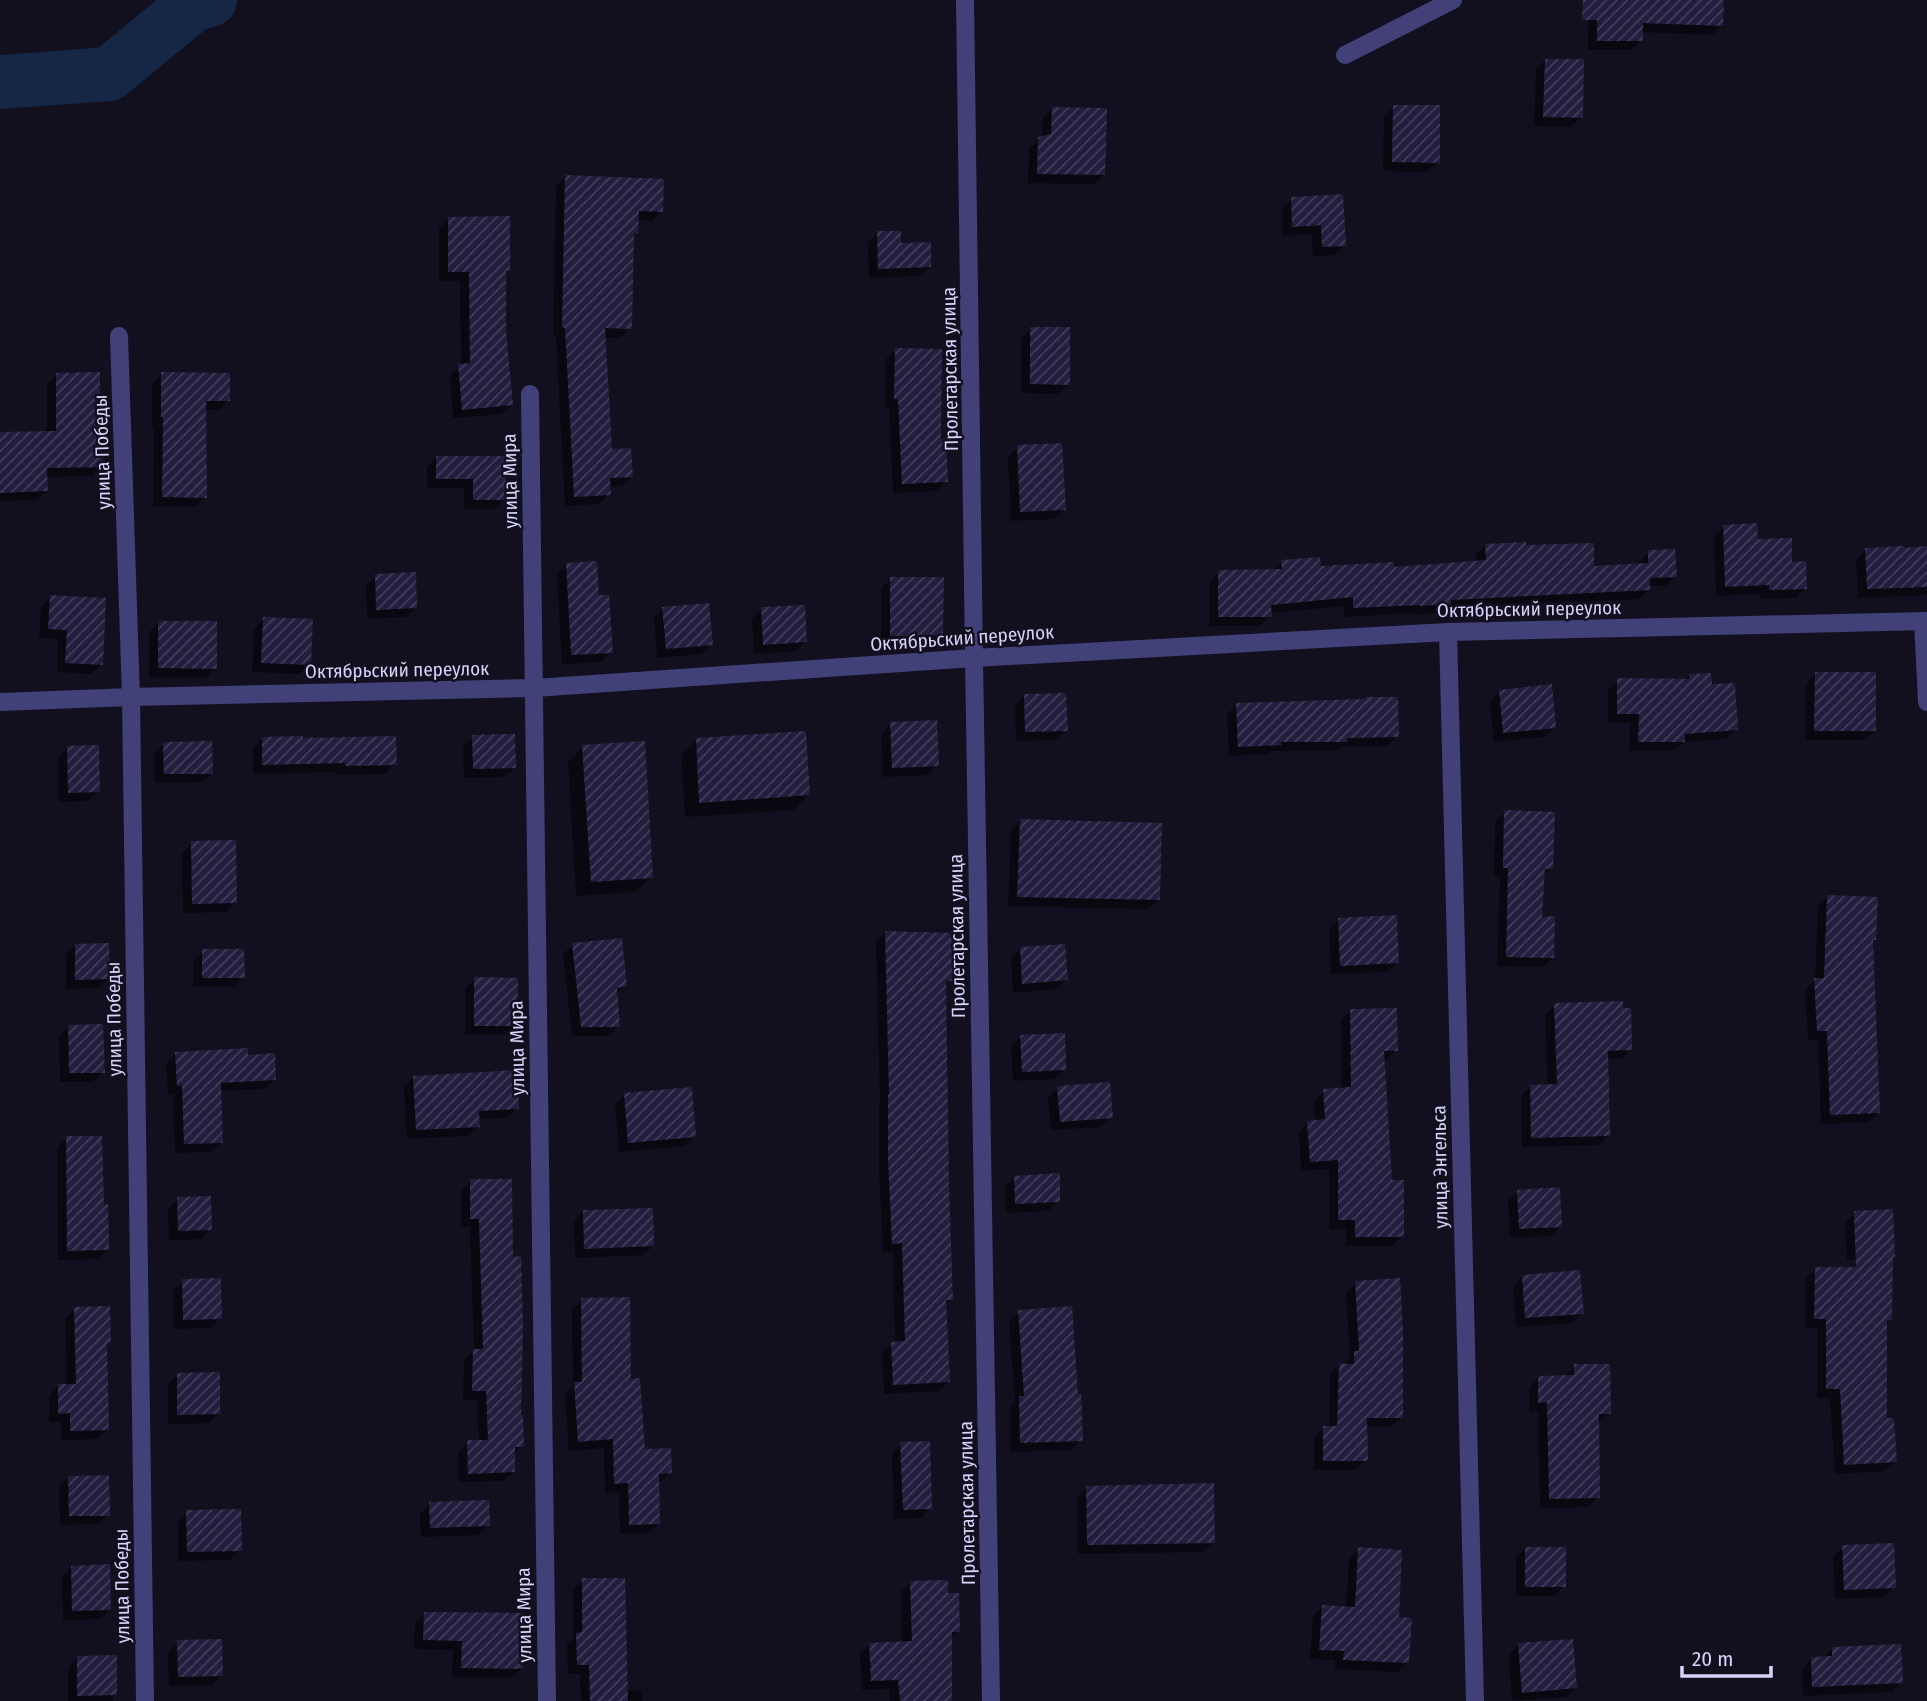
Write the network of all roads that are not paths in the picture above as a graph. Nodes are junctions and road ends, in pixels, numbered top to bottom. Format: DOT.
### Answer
graph roads {
  1 [pos="965,0"];
  2 [pos="1453,0"];
  3 [pos="1345,55"];
  4 [pos="119,336"];
  5 [pos="530,394"];
  6 [pos="1925,621"];
  7 [pos="1448,632"];
  8 [pos="974,658"];
  9 [pos="534,688"];
  10 [pos="131,697"];
  11 [pos="0,702"];
  12 [pos="1927,702"];
  13 [pos="145,1701"];
  14 [pos="547,1701"];
  15 [pos="991,1701"];
  16 [pos="1475,1701"];
  1 -- 8 [label="street, Пролетарская улица"];
  2 -- 3 [label="street"];
  4 -- 10 [label="street, улица Победы"];
  5 -- 9 [label="street, улица Мира"];
  6 -- 7 [label="street, Октябрьский переулок"];
  6 -- 12 [label="street"];
  7 -- 8 [label="street, Октябрьский переулок"];
  7 -- 16 [label="street, улица Энгельса"];
  8 -- 9 [label="street, Октябрьский переулок"];
  8 -- 15 [label="street, Пролетарская улица"];
  9 -- 10 [label="street, Октябрьский переулок"];
  9 -- 14 [label="street, улица Мира"];
  10 -- 11 [label="street, Октябрьский переулок"];
  10 -- 13 [label="street, улица Победы"];
}
